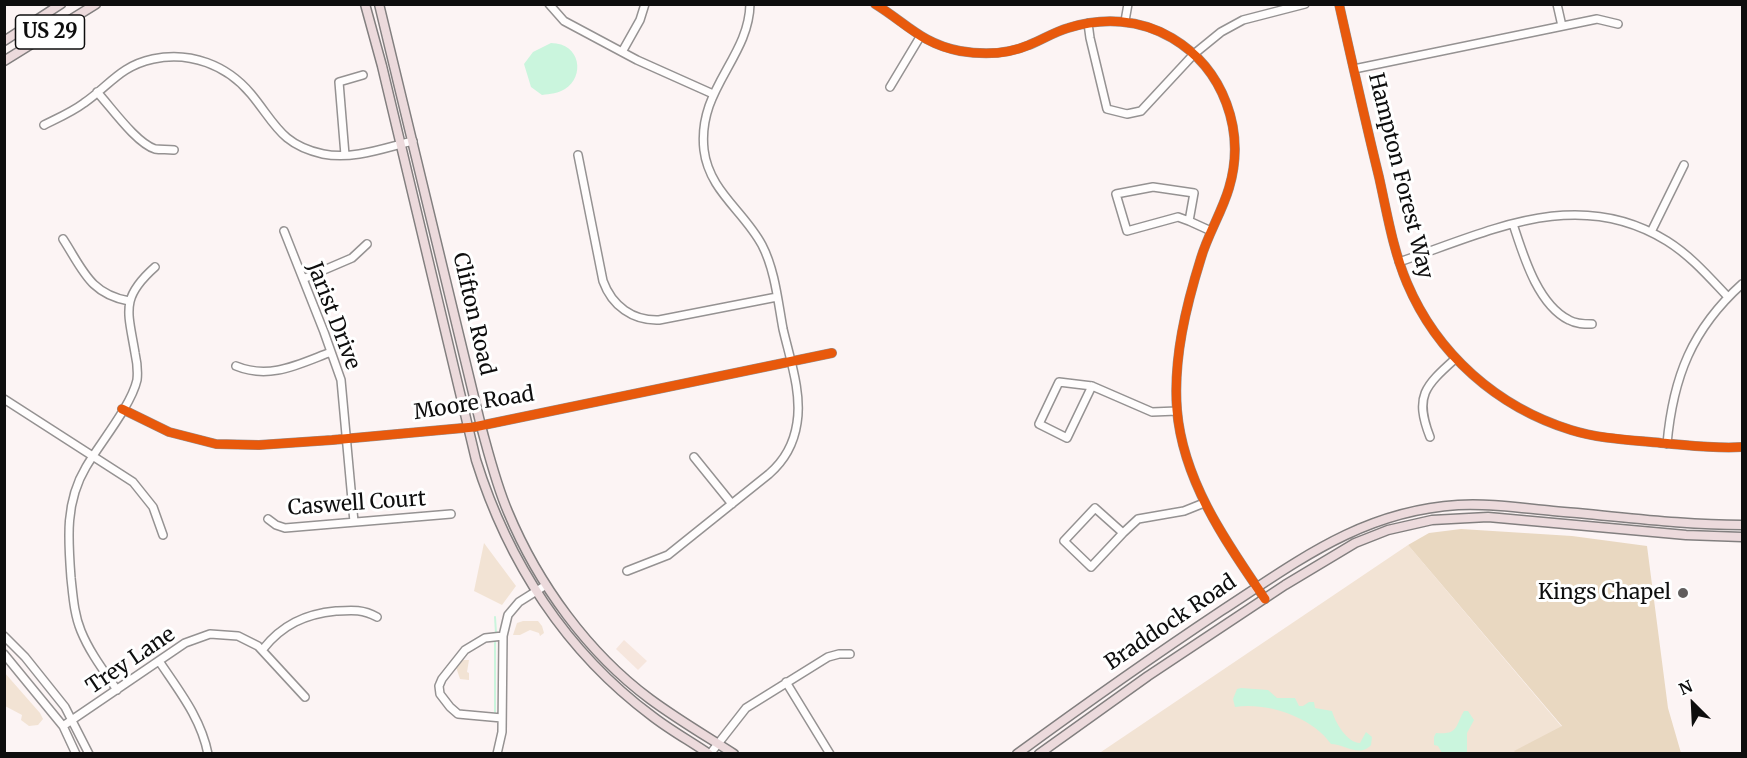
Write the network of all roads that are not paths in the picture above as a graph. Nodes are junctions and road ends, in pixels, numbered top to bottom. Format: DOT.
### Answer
graph roads {
  1 [pos="60,4"];
  2 [pos="96,4"];
  3 [pos="365,4"];
  4 [pos="380,4"];
  5 [pos="549,4"];
  6 [pos="645,4"];
  7 [pos="750,4"];
  8 [pos="875,4"];
  9 [pos="1128,4"];
  10 [pos="1305,4"];
  11 [pos="1339,4"];
  12 [pos="1557,4"];
  13 [pos="1125,21"];
  14 [pos="1088,23"];
  15 [pos="1618,24"];
  16 [pos="1562,26"];
  17 [pos="920,37"];
  18 [pos="4,41"];
  19 [pos="622,52"];
  20 [pos="1194,54"];
  21 [pos="4,61"];
  22 [pos="1354,69"];
  23 [pos="363,75"];
  24 [pos="890,87"];
  25 [pos="97,92"];
  26 [pos="713,94"];
  27 [pos="44,125"];
  28 [pos="413,141"];
  29 [pos="401,144"];
  30 [pos="174,150"];
  31 [pos="345,155"];
  32 [pos="578,155"];
  33 [pos="1684,165"];
  34 [pos="1189,220"];
  35 [pos="1513,224"];
  36 [pos="284,231"];
  37 [pos="1211,231"];
  38 [pos="1651,232"];
  39 [pos="63,239"];
  40 [pos="367,244"];
  41 [pos="1399,262"];
  42 [pos="155,267"];
  43 [pos="303,279"];
  44 [pos="1743,284"];
  45 [pos="777,297"];
  46 [pos="1728,297"];
  47 [pos="129,302"];
  48 [pos="1592,324"];
  49 [pos="331,352"];
  50 [pos="832,353"];
  51 [pos="1455,358"];
  52 [pos="790,362"];
  53 [pos="236,366"];
  54 [pos="1092,386"];
  55 [pos="4,399"];
  56 [pos="122,409"];
  57 [pos="1177,411"];
  58 [pos="481,426"];
  59 [pos="468,428"];
  60 [pos="1430,437"];
  61 [pos="346,438"];
  62 [pos="1667,444"];
  63 [pos="1743,447"];
  64 [pos="93,455"];
  65 [pos="694,457"];
  66 [pos="1204,503"];
  67 [pos="732,504"];
  68 [pos="451,514"];
  69 [pos="268,519"];
  70 [pos="354,522"];
  71 [pos="1743,525"];
  72 [pos="1123,533"];
  73 [pos="163,535"];
  74 [pos="1743,537"];
  75 [pos="627,571"];
  76 [pos="546,585"];
  77 [pos="1257,588"];
  78 [pos="535,592"];
  79 [pos="1265,599"];
  80 [pos="377,617"];
  81 [pos="4,636"];
  82 [pos="503,636"];
  83 [pos="263,649"];
  84 [pos="4,654"];
  85 [pos="850,654"];
  86 [pos="159,662"];
  87 [pos="786,682"];
  88 [pos="117,690"];
  89 [pos="305,697"];
  90 [pos="502,718"];
  91 [pos="73,719"];
  92 [pos="63,726"];
  93 [pos="717,743"];
  94 [pos="76,753"];
  95 [pos="89,753"];
  96 [pos="208,753"];
  97 [pos="496,753"];
  98 [pos="710,753"];
  99 [pos="734,753"];
  100 [pos="830,753"];
  101 [pos="1017,753"];
  102 [pos="1039,753"];
  1 -- 18 [label="main road, US 29"];
  2 -- 21 [label="main road, US 29"];
  3 -- 29 [label="main road, Clifton Road"];
  4 -- 28 [label="main road, Clifton Road"];
  5 -- 19 [label="street"];
  6 -- 19 [label="street"];
  7 -- 26 [label="street"];
  8 -- 17 [label="street"];
  9 -- 13 [label="street"];
  10 -- 20 [label="street"];
  11 -- 22 [label="street, Hampton Forest Way"];
  12 -- 16 [label="street"];
  13 -- 14 [label="street"];
  13 -- 20 [label="street"];
  14 -- 17 [label="street"];
  14 -- 20 [label="street"];
  15 -- 16 [label="street"];
  16 -- 22 [label="street"];
  17 -- 24 [label="street"];
  19 -- 26 [label="street"];
  20 -- 37 [label="street"];
  22 -- 41 [label="street, Hampton Forest Way"];
  23 -- 31 [label="street"];
  25 -- 27 [label="street"];
  25 -- 30 [label="street"];
  25 -- 31 [label="street"];
  26 -- 45 [label="street"];
  28 -- 29 [label="street"];
  28 -- 58 [label="main road, Clifton Road"];
  29 -- 31 [label="street"];
  29 -- 59 [label="main road, Clifton Road"];
  32 -- 45 [label="street"];
  33 -- 38 [label="street"];
  34 -- 34 [label="street"];
  34 -- 37 [label="street"];
  35 -- 38 [label="street"];
  35 -- 41 [label="street"];
  35 -- 48 [label="street"];
  36 -- 43 [label="street, Jarist Drive"];
  37 -- 57 [label="street"];
  38 -- 46 [label="street"];
  39 -- 47 [label="street"];
  40 -- 43 [label="street"];
  41 -- 51 [label="street, Hampton Forest Way"];
  42 -- 47 [label="street"];
  43 -- 49 [label="street, Jarist Drive"];
  44 -- 46 [label="street"];
  45 -- 52 [label="street"];
  46 -- 62 [label="street"];
  47 -- 56 [label="street"];
  49 -- 53 [label="street"];
  49 -- 61 [label="street, Jarist Drive"];
  50 -- 52 [label="street, Moore Road"];
  51 -- 60 [label="street"];
  51 -- 62 [label="street, Hampton Forest Way"];
  52 -- 58 [label="street, Moore Road"];
  52 -- 67 [label="street"];
  54 -- 54 [label="street"];
  54 -- 57 [label="street"];
  55 -- 64 [label="street"];
  56 -- 61 [label="street, Moore Road"];
  56 -- 64 [label="street"];
  57 -- 66 [label="street"];
  58 -- 59 [label="street, Moore Road"];
  58 -- 76 [label="main road, Clifton Road"];
  59 -- 61 [label="street, Moore Road"];
  59 -- 78 [label="main road, Clifton Road"];
  61 -- 70 [label="street, Jarist Drive"];
  62 -- 63 [label="street, Hampton Forest Way"];
  64 -- 73 [label="street"];
  64 -- 88 [label="street"];
  65 -- 67 [label="street"];
  66 -- 72 [label="street"];
  66 -- 77 [label="street"];
  67 -- 75 [label="street"];
  68 -- 70 [label="street, Caswell Court"];
  69 -- 70 [label="street, Caswell Court"];
  71 -- 77 [label="main road, Braddock Road"];
  72 -- 72 [label="street"];
  74 -- 79 [label="main road, Braddock Road"];
  76 -- 78 [label="street"];
  76 -- 93 [label="main road, Clifton Road"];
  77 -- 79 [label="street"];
  77 -- 101 [label="main road, Braddock Road"];
  78 -- 82 [label="street"];
  78 -- 98 [label="main road, Clifton Road"];
  79 -- 102 [label="main road, Braddock Road"];
  80 -- 83 [label="street"];
  81 -- 91 [label="street"];
  82 -- 90 [label="street"];
  82 -- 90 [label="street"];
  83 -- 86 [label="street, Trey Lane"];
  83 -- 89 [label="street, Trey Lane"];
  84 -- 92 [label="street"];
  85 -- 87 [label="street"];
  86 -- 88 [label="street, Trey Lane"];
  86 -- 96 [label="street"];
  87 -- 93 [label="street"];
  87 -- 100 [label="street"];
  88 -- 91 [label="street, Trey Lane"];
  90 -- 97 [label="street"];
  91 -- 92 [label="street, Trey Lane"];
  91 -- 95 [label="street"];
  92 -- 94 [label="street"];
  93 -- 98 [label="street"];
  93 -- 99 [label="main road, Clifton Road"];
}
